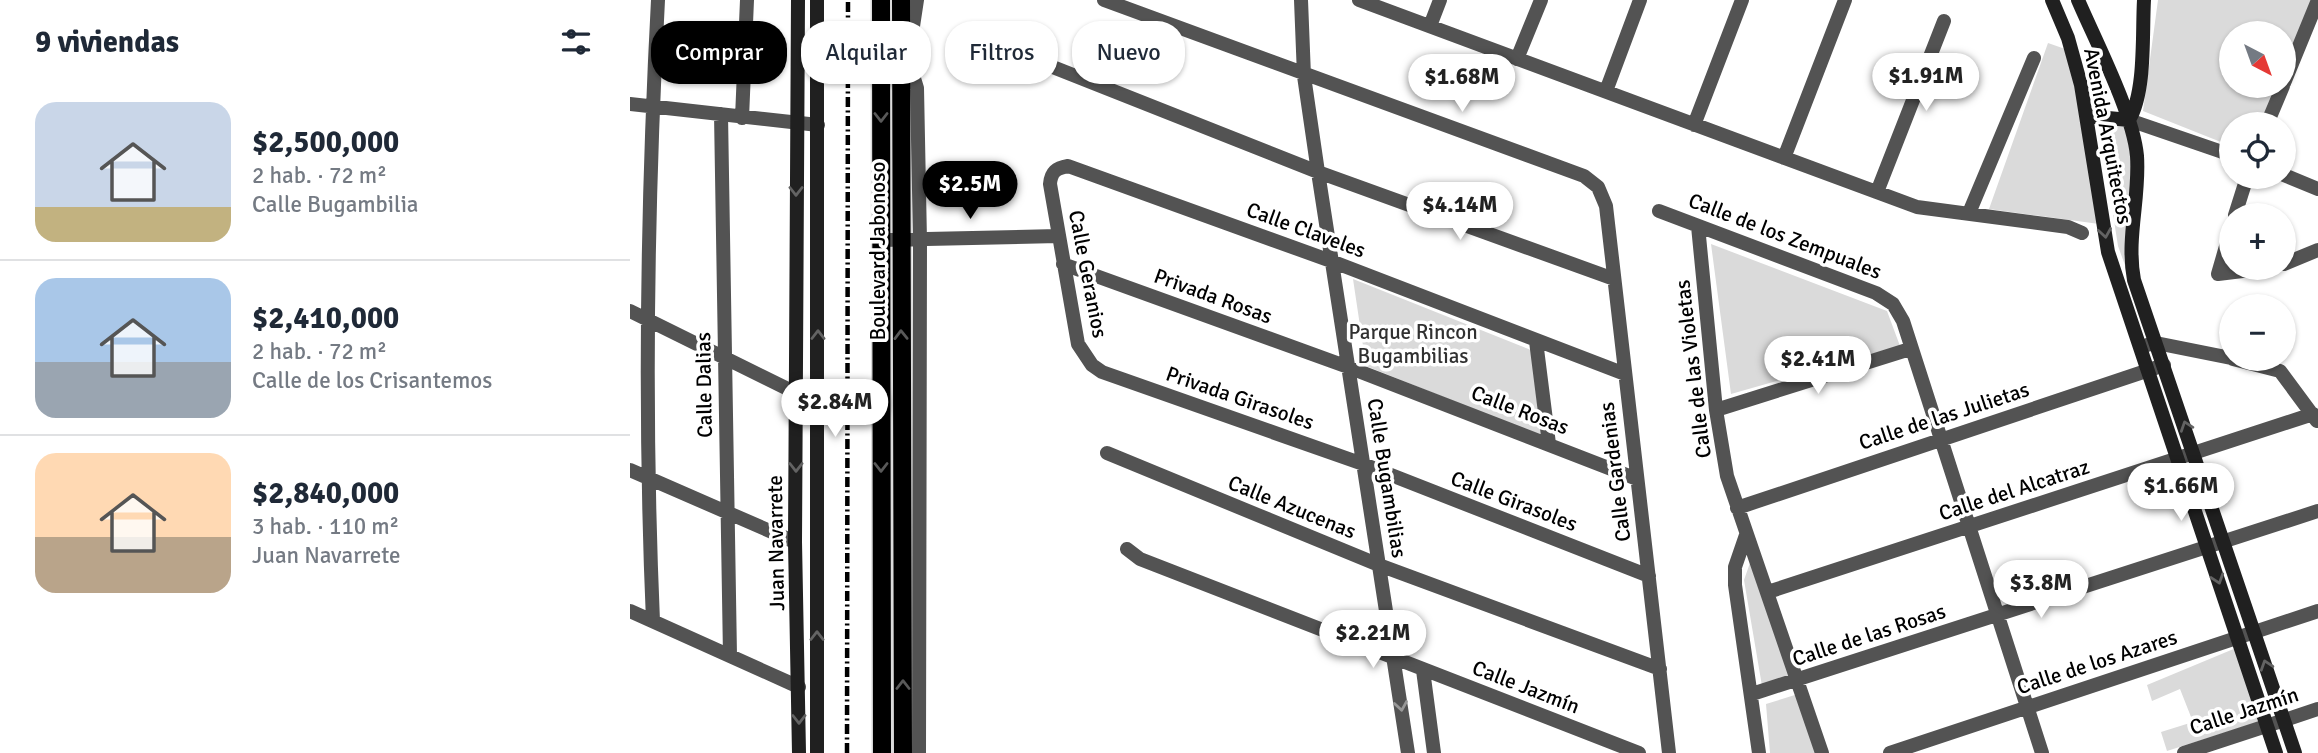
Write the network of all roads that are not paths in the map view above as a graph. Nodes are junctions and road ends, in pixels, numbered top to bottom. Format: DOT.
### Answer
graph roads {
  1 [pos="658,0"];
  2 [pos="747,0"];
  3 [pos="797,0"];
  4 [pos="817,0"];
  5 [pos="881,0"];
  6 [pos="901,0"];
  7 [pos="916,0"];
  8 [pos="1104,0"];
  9 [pos="1301,0"];
  10 [pos="1359,0"];
  11 [pos="1440,0"];
  12 [pos="1541,0"];
  13 [pos="1640,0"];
  14 [pos="1742,0"];
  15 [pos="1845,0"];
  16 [pos="2052,0"];
  17 [pos="2078,0"];
  18 [pos="2144,0"];
  19 [pos="2318,0"];
  20 [pos="903,21"];
  21 [pos="912,21"];
  22 [pos="1944,22"];
  23 [pos="1430,26"];
  24 [pos="2296,53"];
  25 [pos="2034,58"];
  26 [pos="1517,59"];
  27 [pos="1058,69"];
  28 [pos="1304,76"];
  29 [pos="907,84"];
  30 [pos="1606,91"];
  31 [pos="630,104"];
  32 [pos="652,107"];
  33 [pos="721,114"];
  34 [pos="909,116"];
  35 [pos="2087,116"];
  36 [pos="743,118"];
  37 [pos="2129,120"];
  38 [pos="796,122"];
  39 [pos="818,125"];
  40 [pos="1695,125"];
  41 [pos="2219,151"];
  42 [pos="1784,158"];
  43 [pos="1318,172"];
  44 [pos="1051,176"];
  45 [pos="2296,180"];
  46 [pos="2318,189"];
  47 [pos="1877,192"];
  48 [pos="1659,211"];
  49 [pos="1969,213"];
  50 [pos="1698,226"];
  51 [pos="2082,233"];
  52 [pos="1058,236"];
  53 [pos="890,240"];
  54 [pos="920,241"];
  55 [pos="2318,250"];
  56 [pos="2296,259"];
  57 [pos="1331,261"];
  58 [pos="1063,264"];
  59 [pos="1614,279"];
  60 [pos="900,300"];
  61 [pos="920,300"];
  62 [pos="630,311"];
  63 [pos="647,319"];
  64 [pos="1536,341"];
  65 [pos="2156,343"];
  66 [pos="2140,348"];
  67 [pos="1910,349"];
  68 [pos="2219,356"];
  69 [pos="725,359"];
  70 [pos="2164,365"];
  71 [pos="1348,367"];
  72 [pos="2147,371"];
  73 [pos="2280,371"];
  74 [pos="1102,372"];
  75 [pos="1625,374"];
  76 [pos="796,393"];
  77 [pos="1716,410"];
  78 [pos="2315,418"];
  79 [pos="1939,438"];
  80 [pos="1549,444"];
  81 [pos="1107,453"];
  82 [pos="2195,453"];
  83 [pos="2177,459"];
  84 [pos="1363,464"];
  85 [pos="630,470"];
  86 [pos="646,477"];
  87 [pos="1637,479"];
  88 [pos="901,500"];
  89 [pos="920,501"];
  90 [pos="1737,508"];
  91 [pos="2318,511"];
  92 [pos="727,513"];
  93 [pos="1968,527"];
  94 [pos="1746,535"];
  95 [pos="795,542"];
  96 [pos="2225,543"];
  97 [pos="2209,548"];
  98 [pos="1127,549"];
  99 [pos="1379,565"];
  100 [pos="1649,576"];
  101 [pos="1768,592"];
  102 [pos="630,611"];
  103 [pos="2318,611"];
  104 [pos="1997,616"];
  105 [pos="653,621"];
  106 [pos="2255,632"];
  107 [pos="2237,638"];
  108 [pos="730,656"];
  109 [pos="1394,660"];
  110 [pos="1660,669"];
  111 [pos="1423,670"];
  112 [pos="1798,680"];
  113 [pos="799,687"];
  114 [pos="1752,694"];
  115 [pos="2027,708"];
  116 [pos="2318,709"];
  117 [pos="2284,720"];
  118 [pos="2267,726"];
  119 [pos="799,753"];
  120 [pos="817,753"];
  121 [pos="882,753"];
  122 [pos="903,753"];
  123 [pos="919,753"];
  124 [pos="1408,753"];
  125 [pos="1434,753"];
  126 [pos="1639,753"];
  127 [pos="1669,753"];
  128 [pos="1759,753"];
  129 [pos="1822,753"];
  130 [pos="1890,753"];
  131 [pos="2042,753"];
  132 [pos="2184,753"];
  133 [pos="2276,753"];
  134 [pos="2295,753"];
  1 -- 32 [label="street"];
  2 -- 36 [label="street"];
  3 -- 38 [label="street, Juan Navarrete"];
  4 -- 39 [label="street, Juan Navarrete"];
  5 -- 53 [label="main road, Boulevard Jabonoso, one-way"];
  6 -- 20 [label="main road, Boulevard Jabonoso"];
  7 -- 21 [label="street"];
  8 -- 28 [label="street"];
  9 -- 28 [label="street, Calle Bugambilias"];
  10 -- 23 [label="street"];
  11 -- 23 [label="street"];
  12 -- 26 [label="street"];
  13 -- 30 [label="street"];
  14 -- 40 [label="street"];
  15 -- 42 [label="street"];
  16 -- 35 [label="street, Avenida Arquitectos"];
  17 -- 37 [label="street, Avenida Arquitectos"];
  18 -- 37 [label="street"];
  19 -- 24 [label="street"];
  22 -- 47 [label="street"];
  23 -- 26 [label="street"];
  25 -- 49 [label="street"];
  26 -- 30 [label="street"];
  27 -- 43 [label="street"];
  28 -- 43 [label="street, Calle Bugambilias"];
  28 -- 59 [label="street, Calle Gardenias"];
  29 -- 34 [label="main road, Boulevard Jabonoso"];
  30 -- 40 [label="street"];
  31 -- 32 [label="street"];
  32 -- 33 [label="street"];
  32 -- 63 [label="street"];
  33 -- 36 [label="street"];
  33 -- 69 [label="street, Calle Dalias"];
  34 -- 53 [label="main road, Boulevard Jabonoso"];
  34 -- 54 [label="street"];
  35 -- 37 [label="street"];
  35 -- 66 [label="street, Avenida Arquitectos, one-way"];
  36 -- 38 [label="street"];
  37 -- 41 [label="street"];
  37 -- 65 [label="street, Avenida Arquitectos"];
  38 -- 39 [label="street"];
  38 -- 76 [label="street, Juan Navarrete, one-way"];
  120 -- 39 [label="street, Juan Navarrete, one-way"];
  40 -- 42 [label="street"];
  42 -- 47 [label="street"];
  43 -- 57 [label="street, Calle Bugambilias"];
  43 -- 59 [label="street"];
  44 -- 52 [label="street, Calle Geranios"];
  44 -- 57 [label="street, Calle Claveles"];
  45 -- 46 [label="street"];
  47 -- 49 [label="street"];
  48 -- 50 [label="street, Calle de los Zempuales"];
  49 -- 51 [label="street"];
  50 -- 67 [label="street, Calle de los Zempuales"];
  50 -- 77 [label="street, Calle de las Violetas"];
  52 -- 54 [label="street"];
  52 -- 58 [label="street, Calle Geranios"];
  53 -- 54 [label="street"];
  53 -- 60 [label="main road, Boulevard Jabonoso"];
  53 -- 121 [label="main road, Boulevard Jabonoso, one-way"];
  54 -- 61 [label="street"];
  55 -- 56 [label="street"];
  57 -- 64 [label="street, Calle Claveles"];
  57 -- 71 [label="street, Calle Bugambilias"];
  58 -- 71 [label="street, Privada Rosas"];
  58 -- 74 [label="street, Calle Geranios"];
  59 -- 75 [label="street, Calle Gardenias"];
  60 -- 61 [label="street"];
  88 -- 60 [label="main road, Boulevard Jabonoso, one-way"];
  61 -- 89 [label="street"];
  62 -- 63 [label="street"];
  63 -- 69 [label="street"];
  63 -- 86 [label="street"];
  64 -- 75 [label="street, Calle Claveles"];
  64 -- 80 [label="street"];
  65 -- 66 [label="street"];
  65 -- 68 [label="street"];
  65 -- 70 [label="street, Avenida Arquitectos"];
  66 -- 72 [label="street, Avenida Arquitectos"];
  67 -- 77 [label="street"];
  67 -- 79 [label="street"];
  69 -- 76 [label="street"];
  69 -- 92 [label="street, Calle Dalias"];
  70 -- 72 [label="street, Calle de las Julietas"];
  82 -- 70 [label="street, Avenida Arquitectos, one-way"];
  71 -- 80 [label="street, Calle Rosas"];
  71 -- 84 [label="street, Calle Bugambilias"];
  72 -- 79 [label="street, Calle de las Julietas"];
  72 -- 83 [label="street, Avenida Arquitectos"];
  73 -- 78 [label="street"];
  74 -- 84 [label="street, Privada Girasoles"];
  75 -- 87 [label="street, Calle Gardenias"];
  76 -- 95 [label="street, Juan Navarrete, one-way"];
  77 -- 90 [label="street, Calle de las Violetas"];
  78 -- 82 [label="street, Calle del Alcatraz"];
  79 -- 90 [label="street, Calle de las Julietas"];
  79 -- 93 [label="street"];
  80 -- 87 [label="street, Calle Rosas"];
  81 -- 99 [label="street, Calle Azucenas"];
  82 -- 83 [label="street, Calle del Alcatraz"];
  82 -- 96 [label="street, Avenida Arquitectos"];
  83 -- 93 [label="street, Calle del Alcatraz"];
  83 -- 97 [label="street, Avenida Arquitectos"];
  84 -- 99 [label="street, Calle Bugambilias"];
  84 -- 100 [label="street, Calle Girasoles"];
  85 -- 86 [label="street"];
  86 -- 92 [label="street"];
  86 -- 105 [label="street"];
  87 -- 100 [label="street, Calle Gardenias"];
  88 -- 89 [label="street"];
  122 -- 88 [label="main road, Boulevard Jabonoso, one-way"];
  89 -- 123 [label="street"];
  90 -- 94 [label="street, Calle de las Violetas"];
  91 -- 96 [label="street, Calle de las Rosas"];
  92 -- 95 [label="street"];
  92 -- 108 [label="street, Calle Dalias"];
  93 -- 101 [label="street, Calle del Alcatraz"];
  93 -- 104 [label="street"];
  94 -- 101 [label="street, Calle de las Violetas"];
  94 -- 114 [label="street"];
  95 -- 113 [label="street, Juan Navarrete"];
  96 -- 97 [label="street, Calle de las Rosas"];
  96 -- 106 [label="street, Avenida Arquitectos"];
  97 -- 104 [label="street, Calle de las Rosas"];
  97 -- 107 [label="street, Avenida Arquitectos, one-way"];
  98 -- 109 [label="street, Calle Jazmín"];
  99 -- 109 [label="street, Calle Bugambilias"];
  99 -- 110 [label="street, Calle Azucenas"];
  100 -- 110 [label="street, Calle Gardenias"];
  101 -- 112 [label="street, Calle de las Violetas"];
  102 -- 105 [label="street"];
  103 -- 106 [label="street, Calle de los Azares"];
  104 -- 112 [label="street, Calle de las Rosas"];
  104 -- 115 [label="street"];
  105 -- 108 [label="street"];
  106 -- 107 [label="street, Calle de los Azares"];
  117 -- 106 [label="street, Avenida Arquitectos, one-way"];
  107 -- 115 [label="street, Calle de los Azares"];
  107 -- 118 [label="street, Avenida Arquitectos"];
  108 -- 113 [label="street"];
  109 -- 111 [label="street, Calle Jazmín"];
  109 -- 124 [label="street, Calle Bugambilias, one-way"];
  110 -- 127 [label="street, Calle Gardenias"];
  111 -- 125 [label="street"];
  111 -- 126 [label="street, Calle Jazmín"];
  112 -- 114 [label="street, Calle de las Rosas"];
  112 -- 129 [label="street, Calle de las Violetas"];
  113 -- 119 [label="street, Juan Navarrete, one-way"];
  114 -- 128 [label="street"];
  115 -- 130 [label="street, Calle de los Azares"];
  115 -- 131 [label="street"];
  116 -- 117 [label="street, Calle Jazmín"];
  117 -- 118 [label="street, Calle Jazmín"];
  117 -- 134 [label="street, Avenida Arquitectos"];
  118 -- 132 [label="street, Calle Jazmín"];
  118 -- 133 [label="street, Avenida Arquitectos"];
}
